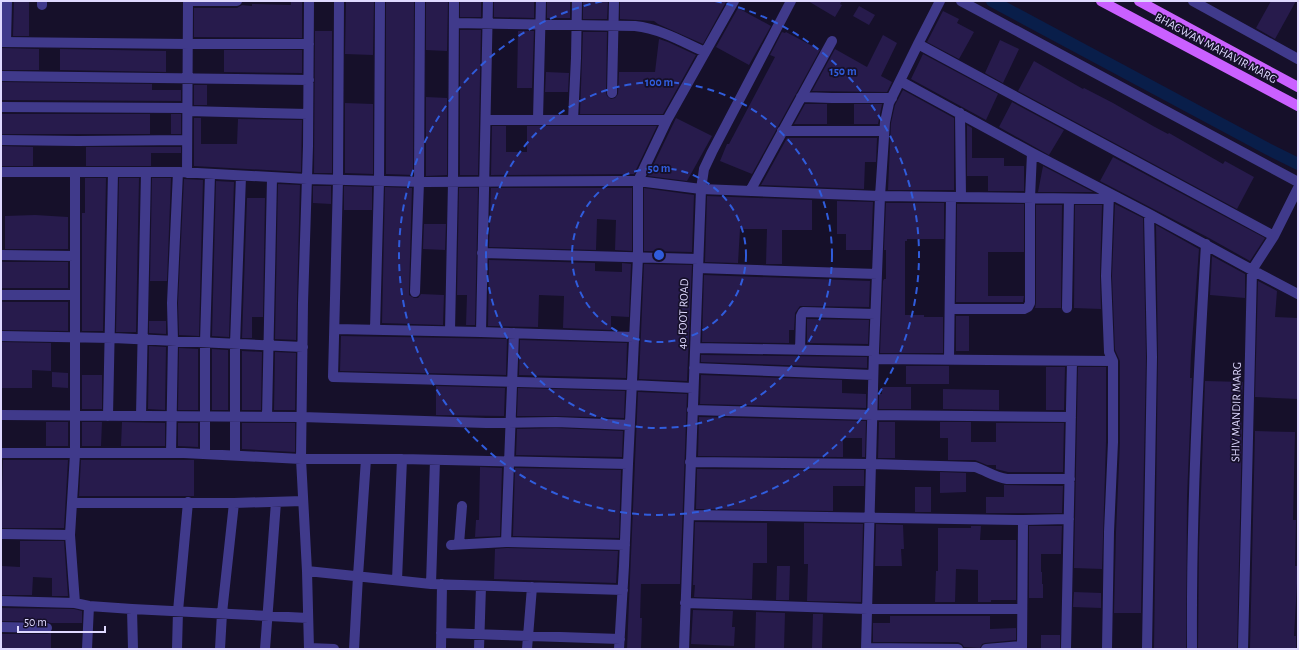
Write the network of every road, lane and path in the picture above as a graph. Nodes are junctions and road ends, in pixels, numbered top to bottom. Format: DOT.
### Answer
graph roads {
  1 [pos="7,1"];
  2 [pos="188,1"];
  3 [pos="237,1"];
  4 [pos="309,1"];
  5 [pos="339,1"];
  6 [pos="380,1"];
  7 [pos="420,1"];
  8 [pos="454,1"];
  9 [pos="488,1"];
  10 [pos="541,1"];
  11 [pos="577,1"];
  12 [pos="614,1"];
  13 [pos="734,1"];
  14 [pos="791,1"];
  15 [pos="940,1"];
  16 [pos="961,1"];
  17 [pos="1101,1"];
  18 [pos="1139,1"];
  19 [pos="1193,1"];
  20 [pos="454,23"];
  21 [pos="488,24"];
  22 [pos="540,24"];
  23 [pos="577,24"];
  24 [pos="613,24"];
  25 [pos="832,41"];
  26 [pos="3,42"];
  27 [pos="188,44"];
  28 [pos="309,44"];
  29 [pos="918,44"];
  30 [pos="705,52"];
  31 [pos="1298,59"];
  32 [pos="1,76"];
  33 [pos="187,79"];
  34 [pos="309,80"];
  35 [pos="900,81"];
  36 [pos="1298,87"];
  37 [pos="612,93"];
  38 [pos="801,97"];
  39 [pos="892,98"];
  40 [pos="1298,106"];
  41 [pos="1,107"];
  42 [pos="187,109"];
  43 [pos="960,113"];
  44 [pos="308,114"];
  45 [pos="538,119"];
  46 [pos="486,120"];
  47 [pos="573,120"];
  48 [pos="666,120"];
  49 [pos="782,131"];
  50 [pos="884,131"];
  51 [pos="1,140"];
  52 [pos="187,140"];
  53 [pos="1032,153"];
  54 [pos="1,172"];
  55 [pos="75,172"];
  56 [pos="113,172"];
  57 [pos="146,172"];
  58 [pos="183,172"];
  59 [pos="210,174"];
  60 [pos="242,176"];
  61 [pos="272,178"];
  62 [pos="307,179"];
  63 [pos="338,180"];
  64 [pos="379,181"];
  65 [pos="638,181"];
  66 [pos="419,182"];
  67 [pos="453,182"];
  68 [pos="485,182"];
  69 [pos="1298,182"];
  70 [pos="701,188"];
  71 [pos="1298,188"];
  72 [pos="750,191"];
  73 [pos="880,196"];
  74 [pos="1109,196"];
  75 [pos="956,197"];
  76 [pos="1030,198"];
  77 [pos="1069,198"];
  78 [pos="1149,214"];
  79 [pos="1274,236"];
  80 [pos="1206,244"];
  81 [pos="482,253"];
  82 [pos="1,256"];
  83 [pos="75,256"];
  84 [pos="638,257"];
  85 [pos="698,264"];
  86 [pos="1252,270"];
  87 [pos="877,274"];
  88 [pos="415,292"];
  89 [pos="1298,294"];
  90 [pos="1,295"];
  91 [pos="75,295"];
  92 [pos="1067,308"];
  93 [pos="950,309"];
  94 [pos="875,314"];
  95 [pos="335,329"];
  96 [pos="375,329"];
  97 [pos="450,331"];
  98 [pos="481,332"];
  99 [pos="514,333"];
  100 [pos="1,336"];
  101 [pos="75,338"];
  102 [pos="109,338"];
  103 [pos="634,338"];
  104 [pos="142,340"];
  105 [pos="173,341"];
  106 [pos="205,342"];
  107 [pos="235,344"];
  108 [pos="269,346"];
  109 [pos="303,347"];
  110 [pos="695,348"];
  111 [pos="800,350"];
  112 [pos="874,355"];
  113 [pos="949,360"];
  114 [pos="1113,361"];
  115 [pos="1072,362"];
  116 [pos="694,368"];
  117 [pos="873,374"];
  118 [pos="513,382"];
  119 [pos="631,385"];
  120 [pos="693,388"];
  121 [pos="692,410"];
  122 [pos="872,414"];
  123 [pos="1,415"];
  124 [pos="75,416"];
  125 [pos="108,416"];
  126 [pos="141,416"];
  127 [pos="172,416"];
  128 [pos="205,416"];
  129 [pos="236,417"];
  130 [pos="267,417"];
  131 [pos="302,417"];
  132 [pos="1071,417"];
  133 [pos="511,423"];
  134 [pos="630,424"];
  135 [pos="1,453"];
  136 [pos="171,453"];
  137 [pos="75,454"];
  138 [pos="205,454"];
  139 [pos="234,456"];
  140 [pos="302,459"];
  141 [pos="366,459"];
  142 [pos="402,459"];
  143 [pos="435,460"];
  144 [pos="509,462"];
  145 [pos="690,462"];
  146 [pos="628,464"];
  147 [pos="871,464"];
  148 [pos="1070,479"];
  149 [pos="303,501"];
  150 [pos="72,502"];
  151 [pos="188,502"];
  152 [pos="234,502"];
  153 [pos="276,502"];
  154 [pos="462,506"];
  155 [pos="689,515"];
  156 [pos="870,517"];
  157 [pos="1069,519"];
  158 [pos="1023,520"];
  159 [pos="1,534"];
  160 [pos="70,535"];
  161 [pos="506,542"];
  162 [pos="625,545"];
  163 [pos="307,572"];
  164 [pos="358,576"];
  165 [pos="397,580"];
  166 [pos="431,584"];
  167 [pos="442,584"];
  168 [pos="481,586"];
  169 [pos="532,587"];
  170 [pos="623,590"];
  171 [pos="1,601"];
  172 [pos="76,603"];
  173 [pos="685,603"];
  174 [pos="89,606"];
  175 [pos="132,609"];
  176 [pos="867,609"];
  177 [pos="1022,609"];
  178 [pos="178,611"];
  179 [pos="222,613"];
  180 [pos="267,616"];
  181 [pos="308,618"];
  182 [pos="1,627"];
  183 [pos="47,628"];
  184 [pos="441,633"];
  185 [pos="480,634"];
  186 [pos="528,636"];
  187 [pos="619,644"];
  188 [pos="1022,648"];
  189 [pos="87,649"];
  190 [pos="133,649"];
  191 [pos="177,649"];
  192 [pos="220,649"];
  193 [pos="265,649"];
  194 [pos="309,649"];
  195 [pos="334,649"];
  196 [pos="354,649"];
  197 [pos="441,649"];
  198 [pos="480,649"];
  199 [pos="527,649"];
  200 [pos="684,649"];
  201 [pos="866,649"];
  202 [pos="958,649"];
  203 [pos="986,649"];
  204 [pos="1066,649"];
  205 [pos="1107,649"];
  206 [pos="1147,649"];
  207 [pos="1192,649"];
  208 [pos="1243,649"];
  1 -- 26 [label="street"];
  2 -- 3 [label="street"];
  2 -- 27 [label="street"];
  4 -- 28 [label="street"];
  5 -- 63 [label="street"];
  6 -- 64 [label="street"];
  7 -- 66 [label="street"];
  8 -- 20 [label="street"];
  9 -- 21 [label="street"];
  10 -- 22 [label="street"];
  11 -- 23 [label="street"];
  12 -- 24 [label="street"];
  13 -- 30 [label="street"];
  14 -- 70 [label="street, 40 FOOT ROAD"];
  15 -- 29 [label="street"];
  16 -- 69 [label="street"];
  17 -- 40 [label="main road, BHAGWAN MAHAVIR MARG"];
  18 -- 36 [label="main road, BHAGWAN MAHAVIR MARG"];
  19 -- 31 [label="street"];
  20 -- 21 [label="street"];
  20 -- 67 [label="street"];
  21 -- 22 [label="street"];
  21 -- 46 [label="street"];
  22 -- 23 [label="street"];
  22 -- 45 [label="street"];
  23 -- 24 [label="street"];
  23 -- 47 [label="street"];
  24 -- 30 [label="street"];
  24 -- 37 [label="street"];
  25 -- 38 [label="street"];
  26 -- 27 [label="street"];
  27 -- 28 [label="street"];
  27 -- 33 [label="street"];
  28 -- 34 [label="street"];
  29 -- 35 [label="street"];
  29 -- 79 [label="street"];
  30 -- 48 [label="street"];
  32 -- 33 [label="street"];
  33 -- 34 [label="street"];
  33 -- 42 [label="street"];
  34 -- 44 [label="street"];
  35 -- 39 [label="street"];
  35 -- 43 [label="street"];
  38 -- 39 [label="street"];
  38 -- 49 [label="street"];
  39 -- 50 [label="street"];
  41 -- 42 [label="street"];
  42 -- 44 [label="street"];
  42 -- 52 [label="street"];
  43 -- 53 [label="street"];
  43 -- 75 [label="street"];
  44 -- 62 [label="street"];
  45 -- 46 [label="street"];
  45 -- 47 [label="street"];
  46 -- 68 [label="street"];
  47 -- 48 [label="street"];
  48 -- 65 [label="street"];
  49 -- 50 [label="street"];
  49 -- 72 [label="street"];
  50 -- 73 [label="street"];
  51 -- 52 [label="street"];
  52 -- 58 [label="street"];
  53 -- 74 [label="street"];
  53 -- 76 [label="street"];
  54 -- 55 [label="street"];
  55 -- 56 [label="street"];
  55 -- 83 [label="street"];
  56 -- 57 [label="street"];
  56 -- 102 [label="street"];
  57 -- 58 [label="street"];
  57 -- 104 [label="street"];
  58 -- 59 [label="street"];
  58 -- 105 [label="street"];
  59 -- 60 [label="street"];
  59 -- 106 [label="street"];
  60 -- 61 [label="street"];
  60 -- 107 [label="street"];
  61 -- 62 [label="street"];
  61 -- 108 [label="street"];
  62 -- 63 [label="street"];
  62 -- 109 [label="street"];
  63 -- 64 [label="street"];
  63 -- 95 [label="street"];
  64 -- 66 [label="street"];
  64 -- 96 [label="street"];
  65 -- 68 [label="street"];
  65 -- 70 [label="street"];
  65 -- 84 [label="street"];
  66 -- 67 [label="street"];
  66 -- 88 [label="street"];
  67 -- 68 [label="street"];
  67 -- 97 [label="street"];
  68 -- 81 [label="street"];
  70 -- 72 [label="street"];
  70 -- 85 [label="street, 40 FOOT ROAD"];
  71 -- 79 [label="street"];
  72 -- 73 [label="street"];
  73 -- 75 [label="street"];
  73 -- 87 [label="street"];
  74 -- 77 [label="street"];
  74 -- 78 [label="street"];
  74 -- 114 [label="street"];
  75 -- 76 [label="street"];
  75 -- 93 [label="street"];
  76 -- 77 [label="street"];
  76 -- 93 [label="street"];
  77 -- 92 [label="street"];
  78 -- 80 [label="street"];
  78 -- 206 [label="street"];
  79 -- 86 [label="street"];
  80 -- 86 [label="street"];
  80 -- 207 [label="street"];
  81 -- 84 [label="street"];
  81 -- 98 [label="street"];
  82 -- 83 [label="street"];
  83 -- 91 [label="street"];
  84 -- 85 [label="street"];
  84 -- 103 [label="street"];
  85 -- 87 [label="street"];
  85 -- 110 [label="street, 40 FOOT ROAD"];
  86 -- 89 [label="street"];
  86 -- 208 [label="street, SHIV MANDIR MARG"];
  87 -- 94 [label="street"];
  90 -- 91 [label="street"];
  91 -- 101 [label="street"];
  93 -- 113 [label="street"];
  94 -- 111 [label="street"];
  94 -- 112 [label="street"];
  95 -- 96 [label="street"];
  95 -- 118 [label="street"];
  96 -- 97 [label="street"];
  97 -- 98 [label="street"];
  98 -- 99 [label="street"];
  99 -- 103 [label="street"];
  99 -- 118 [label="street"];
  100 -- 101 [label="street"];
  101 -- 102 [label="street"];
  101 -- 124 [label="street"];
  102 -- 104 [label="street"];
  102 -- 125 [label="street"];
  103 -- 119 [label="street"];
  104 -- 105 [label="street"];
  104 -- 126 [label="street"];
  105 -- 106 [label="street"];
  105 -- 127 [label="street"];
  106 -- 107 [label="street"];
  106 -- 128 [label="street"];
  107 -- 108 [label="street"];
  107 -- 129 [label="street"];
  108 -- 109 [label="street"];
  108 -- 130 [label="street"];
  109 -- 131 [label="street"];
  110 -- 111 [label="street"];
  110 -- 116 [label="street, 40 FOOT ROAD"];
  111 -- 112 [label="street"];
  112 -- 113 [label="street"];
  112 -- 117 [label="street"];
  113 -- 115 [label="street"];
  114 -- 115 [label="street"];
  114 -- 205 [label="street"];
  115 -- 132 [label="street"];
  116 -- 117 [label="street"];
  116 -- 120 [label="street, 40 FOOT ROAD"];
  117 -- 122 [label="street"];
  118 -- 119 [label="street"];
  118 -- 133 [label="street"];
  119 -- 120 [label="street"];
  119 -- 134 [label="street"];
  120 -- 121 [label="street, 40 FOOT ROAD"];
  121 -- 122 [label="street"];
  121 -- 145 [label="street, 40 FOOT ROAD"];
  122 -- 132 [label="street"];
  122 -- 147 [label="street"];
  123 -- 124 [label="street"];
  124 -- 125 [label="street"];
  124 -- 137 [label="street"];
  125 -- 126 [label="street"];
  126 -- 127 [label="street"];
  127 -- 128 [label="street"];
  127 -- 136 [label="street"];
  128 -- 129 [label="street"];
  128 -- 138 [label="street"];
  129 -- 130 [label="street"];
  129 -- 139 [label="street"];
  130 -- 131 [label="street"];
  131 -- 133 [label="street"];
  131 -- 140 [label="street"];
  132 -- 148 [label="street"];
  133 -- 134 [label="street"];
  133 -- 144 [label="street"];
  134 -- 146 [label="street"];
  135 -- 137 [label="street"];
  136 -- 137 [label="street"];
  136 -- 138 [label="street"];
  137 -- 150 [label="street"];
  138 -- 139 [label="street"];
  139 -- 140 [label="street"];
  140 -- 141 [label="street"];
  140 -- 149 [label="street"];
  141 -- 142 [label="street"];
  141 -- 164 [label="street"];
  142 -- 143 [label="street"];
  142 -- 165 [label="street"];
  143 -- 144 [label="street"];
  143 -- 166 [label="street"];
  144 -- 146 [label="street"];
  144 -- 161 [label="street"];
  145 -- 147 [label="street"];
  145 -- 155 [label="street, 40 FOOT ROAD"];
  146 -- 162 [label="street"];
  147 -- 148 [label="street"];
  147 -- 156 [label="street"];
  148 -- 157 [label="street"];
  149 -- 153 [label="street"];
  149 -- 163 [label="street"];
  150 -- 151 [label="street"];
  150 -- 160 [label="street"];
  151 -- 152 [label="street"];
  151 -- 178 [label="street"];
  152 -- 153 [label="street"];
  152 -- 179 [label="street"];
  153 -- 180 [label="street"];
  154 -- 161 [label="street"];
  155 -- 156 [label="street"];
  155 -- 173 [label="street, 40 FOOT ROAD"];
  156 -- 158 [label="street"];
  156 -- 176 [label="street"];
  157 -- 158 [label="street"];
  157 -- 204 [label="street"];
  158 -- 177 [label="street"];
  159 -- 160 [label="street"];
  160 -- 172 [label="street"];
  161 -- 162 [label="street"];
  162 -- 170 [label="street"];
  163 -- 164 [label="street"];
  163 -- 181 [label="street"];
  164 -- 165 [label="street"];
  164 -- 196 [label="street"];
  165 -- 166 [label="street"];
  166 -- 167 [label="street"];
  167 -- 168 [label="street"];
  167 -- 184 [label="street"];
  168 -- 169 [label="street"];
  168 -- 185 [label="street"];
  169 -- 170 [label="street"];
  169 -- 186 [label="street"];
  170 -- 187 [label="street"];
  171 -- 172 [label="street"];
  172 -- 174 [label="street"];
  173 -- 176 [label="street"];
  173 -- 200 [label="street, 40 FOOT ROAD"];
  174 -- 175 [label="street"];
  174 -- 189 [label="street"];
  175 -- 178 [label="street"];
  175 -- 190 [label="street"];
  176 -- 177 [label="street"];
  176 -- 201 [label="street"];
  177 -- 188 [label="street"];
  178 -- 179 [label="street"];
  178 -- 191 [label="street"];
  179 -- 180 [label="street"];
  179 -- 192 [label="street"];
  180 -- 181 [label="street"];
  180 -- 193 [label="street"];
  181 -- 194 [label="street"];
  182 -- 183 [label="street"];
  184 -- 185 [label="street"];
  184 -- 197 [label="street"];
  185 -- 186 [label="street"];
  185 -- 198 [label="street"];
  186 -- 187 [label="street"];
  186 -- 199 [label="street"];
  188 -- 203 [label="street"];
  194 -- 195 [label="street"];
  201 -- 202 [label="street"];
}
